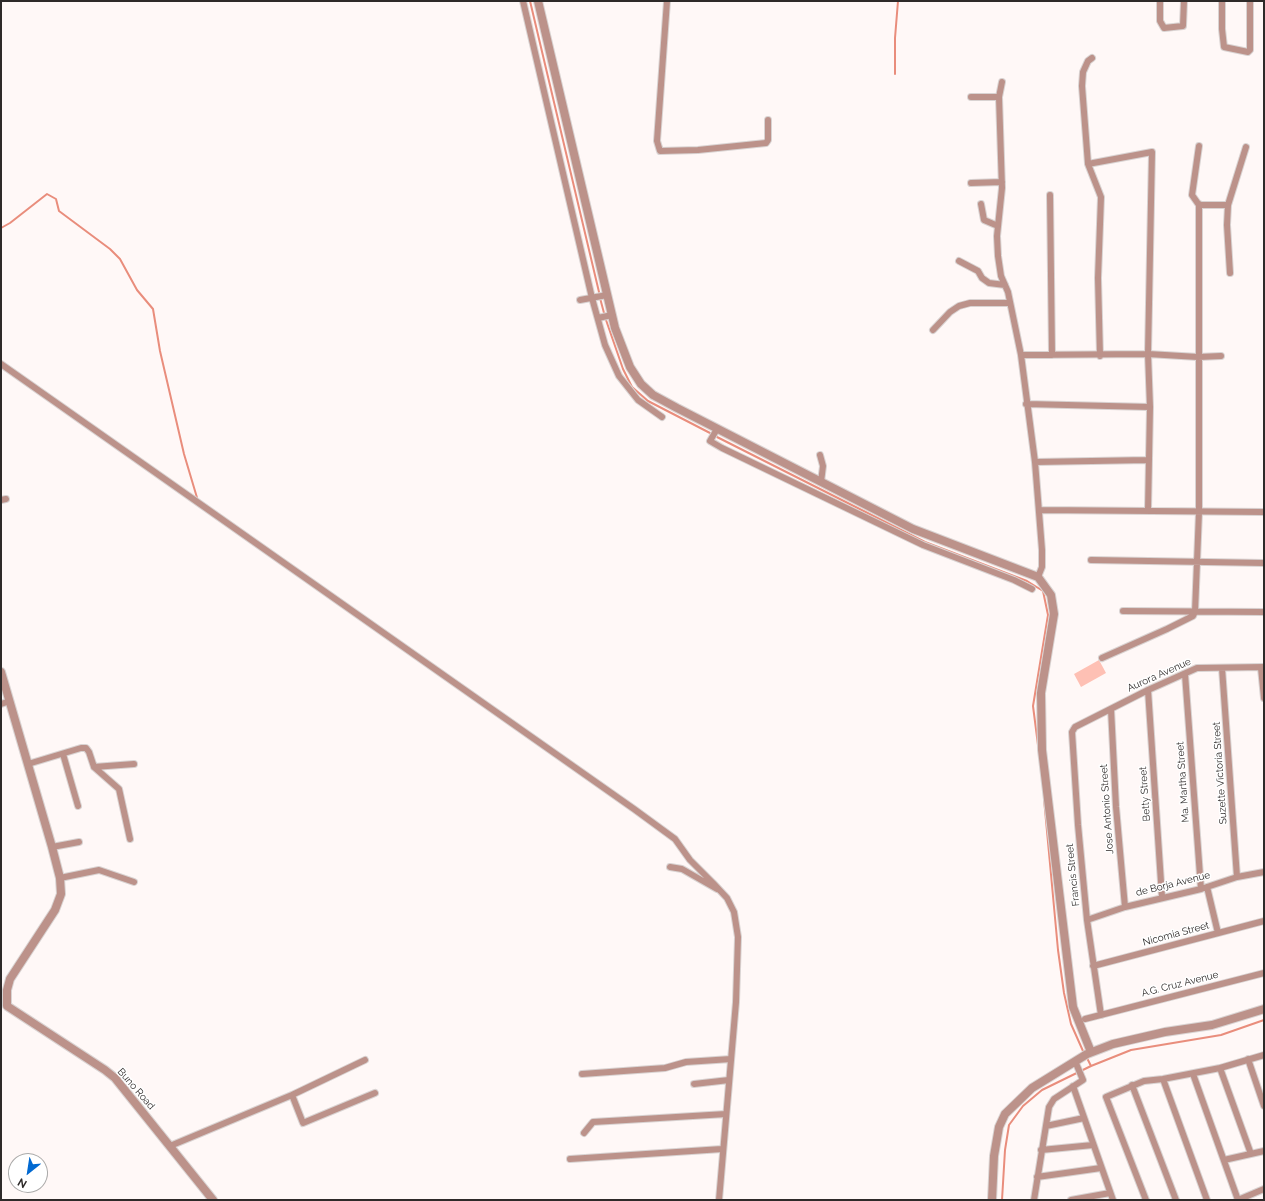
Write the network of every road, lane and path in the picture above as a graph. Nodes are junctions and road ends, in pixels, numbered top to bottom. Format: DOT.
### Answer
graph roads {
  1 [pos="523,1"];
  2 [pos="538,1"];
  3 [pos="667,1"];
  4 [pos="1160,1"];
  5 [pos="1184,1"];
  6 [pos="1222,1"];
  7 [pos="1250,1"];
  8 [pos="1092,58"];
  9 [pos="1002,82"];
  10 [pos="998,96"];
  11 [pos="972,97"];
  12 [pos="768,120"];
  13 [pos="1199,146"];
  14 [pos="1246,147"];
  15 [pos="1088,164"];
  16 [pos="1002,182"];
  17 [pos="971,183"];
  18 [pos="1050,195"];
  19 [pos="981,204"];
  20 [pos="1199,205"];
  21 [pos="1228,205"];
  22 [pos="998,226"];
  23 [pos="958,261"];
  24 [pos="1230,272"];
  25 [pos="1005,285"];
  26 [pos="607,295"];
  27 [pos="592,298"];
  28 [pos="580,300"];
  29 [pos="1010,302"];
  30 [pos="612,315"];
  31 [pos="598,318"];
  32 [pos="933,330"];
  33 [pos="1148,354"];
  34 [pos="1021,355"];
  35 [pos="1052,356"];
  36 [pos="1100,356"];
  37 [pos="1221,356"];
  38 [pos="1198,357"];
  39 [pos="1,364"];
  40 [pos="1026,404"];
  41 [pos="1150,407"];
  42 [pos="662,417"];
  43 [pos="717,429"];
  44 [pos="820,455"];
  45 [pos="1148,460"];
  46 [pos="1035,462"];
  47 [pos="821,482"];
  48 [pos="1040,510"];
  49 [pos="1148,511"];
  50 [pos="1199,512"];
  51 [pos="1264,512"];
  52 [pos="1091,560"];
  53 [pos="1196,562"];
  54 [pos="1264,563"];
  55 [pos="1038,578"];
  56 [pos="1032,589"];
  57 [pos="1123,611"];
  58 [pos="1195,612"];
  59 [pos="1264,612"];
  60 [pos="1102,658"];
  61 [pos="1263,667"];
  62 [pos="1222,668"];
  63 [pos="1,672"];
  64 [pos="1185,674"];
  65 [pos="1148,690"];
  66 [pos="1264,698"];
  67 [pos="10,701"];
  68 [pos="1,704"];
  69 [pos="1111,709"];
  70 [pos="1072,732"];
  71 [pos="62,754"];
  72 [pos="28,764"];
  73 [pos="134,764"];
  74 [pos="94,767"];
  75 [pos="78,806"];
  76 [pos="130,839"];
  77 [pos="79,842"];
  78 [pos="52,847"];
  79 [pos="670,867"];
  80 [pos="1264,872"];
  81 [pos="1237,877"];
  82 [pos="60,878"];
  83 [pos="134,882"];
  84 [pos="1204,888"];
  85 [pos="720,891"];
  86 [pos="1162,897"];
  87 [pos="1125,907"];
  88 [pos="1087,920"];
  89 [pos="1264,921"];
  90 [pos="1218,933"];
  91 [pos="1093,966"];
  92 [pos="1264,973"];
  93 [pos="4,1005"];
  94 [pos="1264,1009"];
  95 [pos="1101,1015"];
  96 [pos="1085,1019"];
  97 [pos="1091,1052"];
  98 [pos="1264,1054"];
  99 [pos="731,1058"];
  100 [pos="1248,1059"];
  101 [pos="365,1060"];
  102 [pos="1077,1064"];
  103 [pos="1220,1068"];
  104 [pos="582,1074"];
  105 [pos="1193,1074"];
  106 [pos="1163,1079"];
  107 [pos="729,1080"];
  108 [pos="694,1084"];
  109 [pos="1132,1085"];
  110 [pos="1073,1086"];
  111 [pos="375,1093"];
  112 [pos="292,1095"];
  113 [pos="1264,1106"];
  114 [pos="726,1114"];
  115 [pos="1084,1118"];
  116 [pos="1046,1126"];
  117 [pos="584,1133"];
  118 [pos="1093,1145"];
  119 [pos="170,1146"];
  120 [pos="722,1149"];
  121 [pos="1042,1150"];
  122 [pos="1264,1151"];
  123 [pos="1251,1154"];
  124 [pos="570,1159"];
  125 [pos="1224,1160"];
  126 [pos="1101,1168"];
  127 [pos="1037,1178"];
  128 [pos="1264,1189"];
  129 [pos="1110,1193"];
  130 [pos="212,1200"];
  131 [pos="719,1200"];
  132 [pos="992,1200"];
  133 [pos="1034,1200"];
  134 [pos="1071,1200"];
  135 [pos="1113,1200"];
  136 [pos="1146,1200"];
  137 [pos="1176,1200"];
  138 [pos="1207,1200"];
  139 [pos="1238,1200"];
  1 -- 27 [label="street"];
  2 -- 26 [label="street"];
  3 -- 12 [label="street"];
  4 -- 5 [label="street"];
  6 -- 7 [label="street"];
  8 -- 15 [label="street"];
  9 -- 10 [label="street"];
  10 -- 11 [label="street"];
  10 -- 16 [label="street"];
  13 -- 20 [label="street"];
  14 -- 21 [label="street"];
  15 -- 33 [label="street"];
  15 -- 36 [label="street"];
  16 -- 17 [label="street"];
  16 -- 22 [label="street"];
  18 -- 35 [label="street"];
  19 -- 22 [label="street"];
  20 -- 21 [label="street"];
  20 -- 38 [label="street"];
  21 -- 24 [label="street"];
  22 -- 25 [label="street"];
  23 -- 25 [label="street"];
  25 -- 29 [label="street"];
  26 -- 27 [label="street"];
  26 -- 30 [label="street"];
  27 -- 28 [label="street"];
  27 -- 31 [label="street"];
  29 -- 32 [label="street"];
  29 -- 34 [label="street"];
  30 -- 31 [label="street"];
  30 -- 43 [label="street"];
  31 -- 42 [label="street"];
  33 -- 36 [label="street"];
  33 -- 38 [label="street"];
  33 -- 41 [label="street"];
  34 -- 35 [label="street"];
  34 -- 40 [label="street"];
  35 -- 36 [label="street"];
  37 -- 38 [label="street"];
  38 -- 50 [label="street"];
  39 -- 85 [label="street"];
  40 -- 41 [label="street"];
  40 -- 46 [label="street"];
  41 -- 45 [label="street"];
  43 -- 47 [label="street"];
  43 -- 56 [label="street"];
  44 -- 47 [label="street"];
  45 -- 46 [label="street"];
  45 -- 49 [label="street"];
  46 -- 48 [label="street"];
  47 -- 55 [label="street"];
  48 -- 49 [label="street"];
  48 -- 55 [label="street"];
  49 -- 50 [label="street"];
  50 -- 51 [label="street"];
  50 -- 53 [label="street"];
  52 -- 53 [label="street"];
  53 -- 54 [label="street"];
  53 -- 58 [label="street"];
  55 -- 97 [label="street"];
  57 -- 58 [label="street"];
  58 -- 59 [label="street"];
  58 -- 60 [label="street"];
  61 -- 62 [label="street, Aurora Avenue"];
  61 -- 66 [label="street"];
  62 -- 64 [label="street, Aurora Avenue"];
  62 -- 81 [label="street, Suzette Victoria Street"];
  63 -- 67 [label="street"];
  64 -- 65 [label="street, Aurora Avenue"];
  64 -- 84 [label="street, Ma. Martha Street"];
  65 -- 69 [label="street, Aurora Avenue"];
  65 -- 86 [label="street, Betty Street"];
  67 -- 68 [label="street"];
  67 -- 72 [label="street"];
  69 -- 70 [label="street, Aurora Avenue"];
  69 -- 87 [label="street, Jose Antonio Street"];
  70 -- 88 [label="street, Francis Street"];
  71 -- 72 [label="street"];
  71 -- 74 [label="street"];
  71 -- 75 [label="street"];
  72 -- 78 [label="street"];
  73 -- 74 [label="street"];
  74 -- 76 [label="street"];
  77 -- 78 [label="street"];
  78 -- 82 [label="street"];
  79 -- 85 [label="street"];
  80 -- 81 [label="street, de Borja Avenue"];
  81 -- 84 [label="street, de Borja Avenue"];
  82 -- 83 [label="street"];
  82 -- 93 [label="street"];
  84 -- 86 [label="street, de Borja Avenue"];
  84 -- 90 [label="street, Ma. Martha Street"];
  85 -- 99 [label="street"];
  86 -- 87 [label="street, de Borja Avenue"];
  87 -- 88 [label="street, de Borja Avenue"];
  88 -- 91 [label="street, Francis Street"];
  89 -- 90 [label="street, Nicomia Street"];
  90 -- 91 [label="street, Nicomia Street"];
  91 -- 95 [label="street, Francis Street"];
  92 -- 95 [label="street, A.G. Cruz Avenue"];
  93 -- 119 [label="street, Buno Road"];
  94 -- 97 [label="street"];
  95 -- 96 [label="street, A.G. Cruz Avenue"];
  97 -- 102 [label="street"];
  98 -- 100 [label="street"];
  99 -- 104 [label="street"];
  99 -- 107 [label="street"];
  100 -- 103 [label="street"];
  100 -- 113 [label="street"];
  101 -- 112 [label="street"];
  102 -- 110 [label="street"];
  102 -- 132 [label="street"];
  103 -- 105 [label="street"];
  103 -- 123 [label="street"];
  105 -- 106 [label="street"];
  105 -- 125 [label="street"];
  106 -- 109 [label="street"];
  106 -- 138 [label="street"];
  107 -- 108 [label="street"];
  107 -- 114 [label="street"];
  109 -- 136 [label="street"];
  109 -- 137 [label="street"];
  110 -- 115 [label="street"];
  110 -- 116 [label="street"];
  111 -- 112 [label="street"];
  112 -- 119 [label="street"];
  114 -- 117 [label="street"];
  114 -- 120 [label="street"];
  115 -- 116 [label="street"];
  115 -- 118 [label="street"];
  116 -- 121 [label="street"];
  118 -- 121 [label="street"];
  118 -- 126 [label="street"];
  119 -- 130 [label="street, Buno Road"];
  120 -- 124 [label="street"];
  120 -- 131 [label="street"];
  121 -- 127 [label="street"];
  122 -- 123 [label="street"];
  123 -- 125 [label="street"];
  125 -- 139 [label="street"];
  126 -- 127 [label="street"];
  126 -- 129 [label="street"];
  127 -- 133 [label="street"];
  128 -- 139 [label="street"];
  129 -- 134 [label="street"];
  129 -- 135 [label="street"];
}
